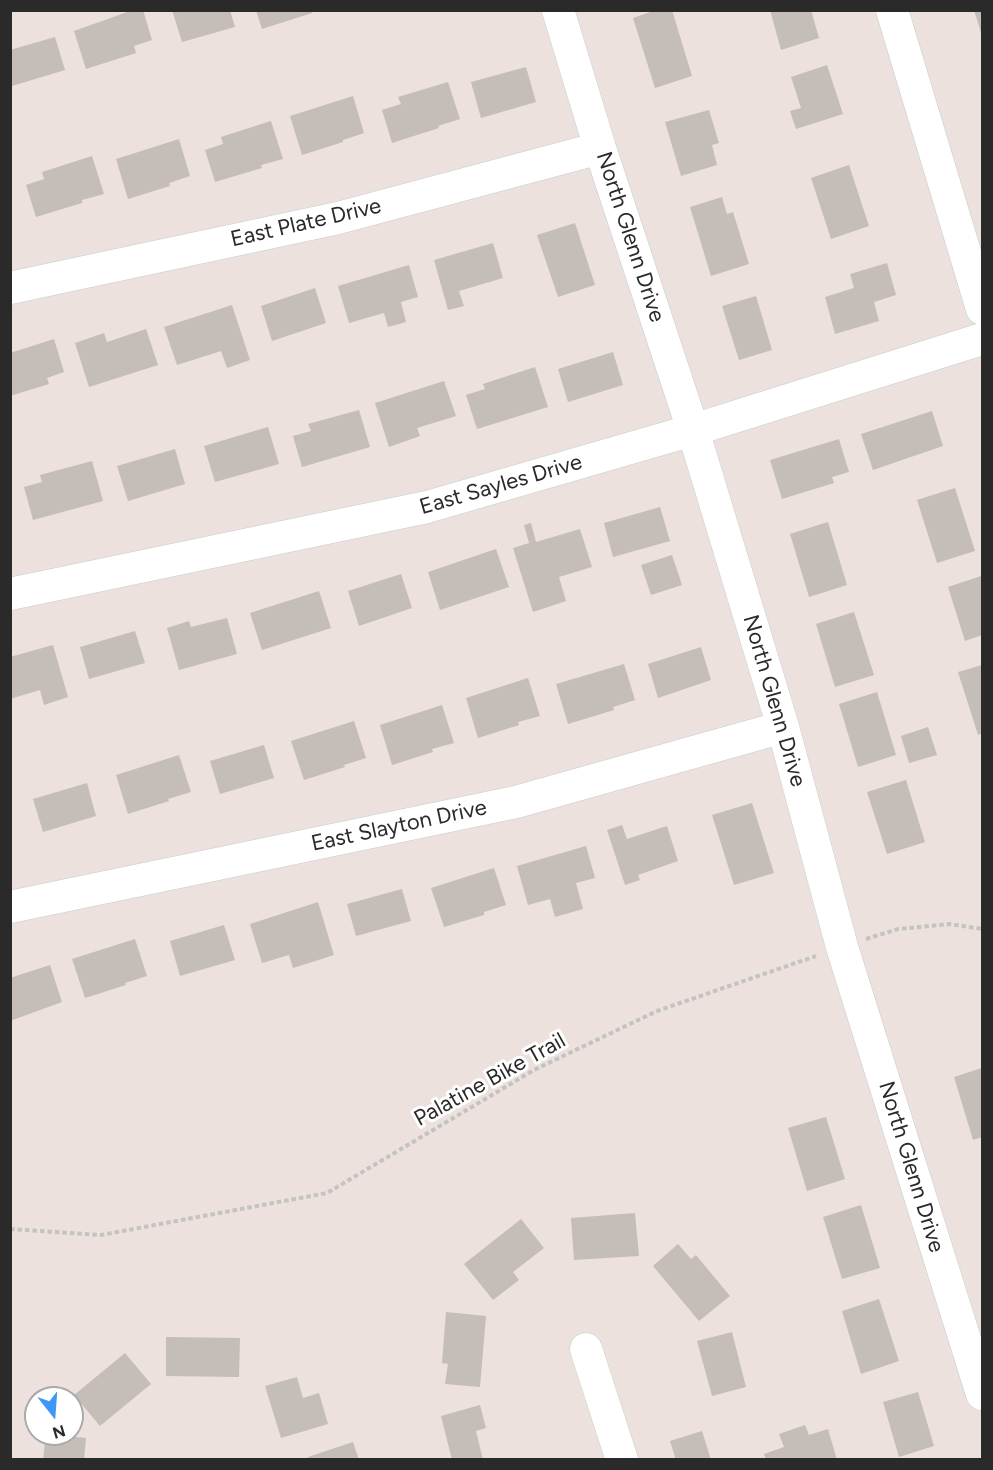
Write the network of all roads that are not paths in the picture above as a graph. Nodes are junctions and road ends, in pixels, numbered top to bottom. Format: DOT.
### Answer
graph roads {
  1 [pos="558,10"];
  2 [pos="892,10"];
  3 [pos="600,148"];
  4 [pos="10,288"];
  5 [pos="982,309"];
  6 [pos="982,339"];
  7 [pos="693,430"];
  8 [pos="10,594"];
  9 [pos="783,727"];
  10 [pos="10,908"];
  11 [pos="586,1348"];
  12 [pos="982,1394"];
  13 [pos="622,1460"];
  1 -- 3 [label="street, North Glenn Drive"];
  2 -- 5 [label="street"];
  3 -- 4 [label="street, East Plate Drive"];
  3 -- 7 [label="street, North Glenn Drive"];
  6 -- 7 [label="street, East Sayles Drive"];
  7 -- 8 [label="street, East Sayles Drive"];
  7 -- 9 [label="street, North Glenn Drive"];
  9 -- 10 [label="street, East Slayton Drive"];
  9 -- 12 [label="street, North Glenn Drive"];
  11 -- 13 [label="street"];
}
